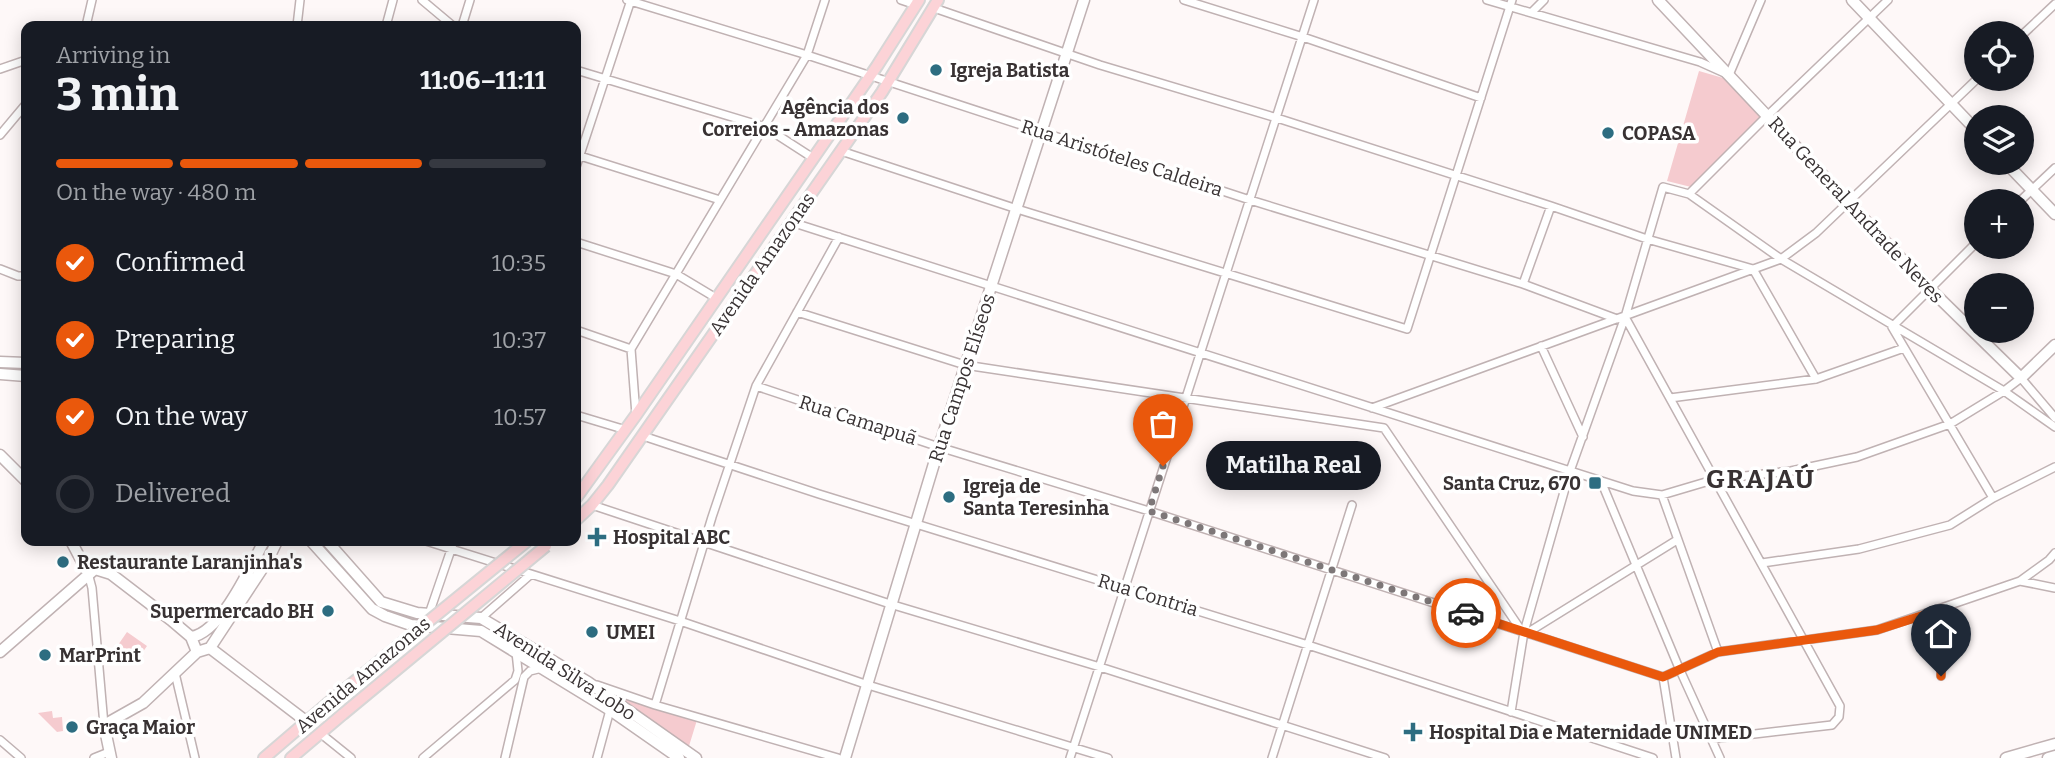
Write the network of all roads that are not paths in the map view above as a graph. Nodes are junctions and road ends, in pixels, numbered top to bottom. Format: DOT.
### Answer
graph roads {
  1 [pos="92,0"];
  2 [pos="300,0"];
  3 [pos="393,0"];
  4 [pos="422,0"];
  5 [pos="470,0"];
  6 [pos="629,0"];
  7 [pos="825,0"];
  8 [pos="901,0"];
  9 [pos="1084,0"];
  10 [pos="1184,0"];
  11 [pos="1314,0"];
  12 [pos="1487,0"];
  13 [pos="1544,0"];
  14 [pos="1658,0"];
  15 [pos="1761,0"];
  16 [pos="1852,0"];
  17 [pos="1888,0"];
  18 [pos="917,3"];
  19 [pos="936,4"];
  20 [pos="1511,4"];
  21 [pos="2055,4"];
  22 [pos="1532,12"];
  23 [pos="1869,18"];
  24 [pos="87,21"];
  25 [pos="298,21"];
  26 [pos="387,21"];
  27 [pos="447,21"];
  28 [pos="464,21"];
  29 [pos="2034,24"];
  30 [pos="1303,37"];
  31 [pos="1067,53"];
  32 [pos="807,55"];
  33 [pos="21,62"];
  34 [pos="0,69"];
  35 [pos="581,72"];
  36 [pos="1729,75"];
  37 [pos="869,77"];
  38 [pos="605,80"];
  39 [pos="888,83"];
  40 [pos="1965,91"];
  41 [pos="1481,98"];
  42 [pos="1951,104"];
  43 [pos="21,110"];
  44 [pos="1767,116"];
  45 [pos="1277,118"];
  46 [pos="1964,118"];
  47 [pos="765,127"];
  48 [pos="1041,131"];
  49 [pos="0,135"];
  50 [pos="581,147"];
  51 [pos="841,151"];
  52 [pos="581,156"];
  53 [pos="813,158"];
  54 [pos="2055,168"];
  55 [pos="2018,175"];
  56 [pos="1456,177"];
  57 [pos="2031,189"];
  58 [pos="2033,189"];
  59 [pos="2034,192"];
  60 [pos="1689,194"];
  61 [pos="720,200"];
  62 [pos="1250,200"];
  63 [pos="1849,203"];
  64 [pos="1551,205"];
  65 [pos="1017,209"];
  66 [pos="2055,214"];
  67 [pos="791,222"];
  68 [pos="839,237"];
  69 [pos="1647,239"];
  70 [pos="581,244"];
  71 [pos="1964,254"];
  72 [pos="1431,255"];
  73 [pos="1781,259"];
  74 [pos="0,269"];
  75 [pos="1752,269"];
  76 [pos="677,274"];
  77 [pos="1226,274"];
  78 [pos="21,276"];
  79 [pos="1523,284"];
  80 [pos="991,286"];
  81 [pos="1929,288"];
  82 [pos="716,298"];
  83 [pos="797,312"];
  84 [pos="1625,317"];
  85 [pos="1616,319"];
  86 [pos="1892,327"];
  87 [pos="581,332"];
  88 [pos="2055,345"];
  89 [pos="1541,346"];
  90 [pos="1904,348"];
  91 [pos="631,349"];
  92 [pos="1200,352"];
  93 [pos="0,362"];
  94 [pos="21,363"];
  95 [pos="965,365"];
  96 [pos="0,374"];
  97 [pos="21,376"];
  98 [pos="2021,378"];
  99 [pos="1816,379"];
  100 [pos="756,386"];
  101 [pos="2004,391"];
  102 [pos="1670,398"];
  103 [pos="1184,400"];
  104 [pos="1372,408"];
  105 [pos="636,415"];
  106 [pos="581,416"];
  107 [pos="2055,418"];
  108 [pos="1950,424"];
  109 [pos="2055,427"];
  110 [pos="626,430"];
  111 [pos="643,436"];
  112 [pos="1583,437"];
  113 [pos="939,447"];
  114 [pos="0,456"];
  115 [pos="730,463"];
  116 [pos="2055,467"];
  117 [pos="1570,471"];
  118 [pos="21,476"];
  119 [pos="1716,479"];
  120 [pos="1601,481"];
  121 [pos="581,491"];
  122 [pos="1662,495"];
  123 [pos="1993,498"];
  124 [pos="592,505"];
  125 [pos="1352,505"];
  126 [pos="1149,511"];
  127 [pos="581,515"];
  128 [pos="916,523"];
  129 [pos="1676,540"];
  130 [pos="704,543"];
  131 [pos="74,546"];
  132 [pos="261,546"];
  133 [pos="275,546"];
  134 [pos="315,546"];
  135 [pos="331,546"];
  136 [pos="452,546"];
  137 [pos="455,546"];
  138 [pos="521,546"];
  139 [pos="545,546"];
  140 [pos="2055,552"];
  141 [pos="268,559"];
  142 [pos="1762,563"];
  143 [pos="1636,567"];
  144 [pos="1331,569"];
  145 [pos="88,573"];
  146 [pos="530,575"];
  147 [pos="2020,581"];
  148 [pos="1125,588"];
  149 [pos="2055,588"];
  150 [pos="238,589"];
  151 [pos="890,604"];
  152 [pos="1943,609"];
  153 [pos="429,614"];
  154 [pos="481,618"];
  155 [pos="680,621"];
  156 [pos="1524,632"];
  157 [pos="191,636"];
  158 [pos="1805,641"];
  159 [pos="1308,645"];
  160 [pos="209,648"];
  161 [pos="0,652"];
  162 [pos="197,652"];
  163 [pos="516,652"];
  164 [pos="1718,652"];
  165 [pos="1100,667"];
  166 [pos="543,668"];
  167 [pos="1679,668"];
  168 [pos="175,673"];
  169 [pos="1941,676"];
  170 [pos="1663,677"];
  171 [pos="588,682"];
  172 [pos="868,685"];
  173 [pos="504,689"];
  174 [pos="518,701"];
  175 [pos="620,703"];
  176 [pos="655,705"];
  177 [pos="610,710"];
  178 [pos="1511,712"];
  179 [pos="307,722"];
  180 [pos="104,725"];
  181 [pos="1282,725"];
  182 [pos="320,733"];
  183 [pos="1712,739"];
  184 [pos="0,740"];
  185 [pos="2055,744"];
  186 [pos="1074,747"];
  187 [pos="110,755"];
  188 [pos="297,755"];
  189 [pos="2055,756"];
  190 [pos="21,758"];
  191 [pos="94,758"];
  192 [pos="195,758"];
  193 [pos="264,758"];
  194 [pos="351,758"];
  195 [pos="423,758"];
  196 [pos="505,758"];
  197 [pos="597,758"];
  198 [pos="679,758"];
  199 [pos="696,758"];
  200 [pos="838,758"];
  201 [pos="845,758"];
  202 [pos="1070,758"];
  203 [pos="1108,758"];
  204 [pos="1272,758"];
  205 [pos="1385,758"];
  206 [pos="1653,758"];
  207 [pos="1676,758"];
  208 [pos="1720,758"];
  209 [pos="2006,758"];
  210 [pos="2048,758"];
  1 -- 24 [label="street"];
  2 -- 25 [label="street"];
  3 -- 26 [label="street"];
  4 -- 27 [label="street"];
  5 -- 28 [label="street"];
  6 -- 32 [label="street, Rua Aristóteles Caldeira"];
  6 -- 38 [label="street"];
  7 -- 32 [label="street"];
  8 -- 18 [label="street"];
  9 -- 31 [label="street, Rua Campos Elíseos"];
  10 -- 30 [label="street"];
  11 -- 30 [label="street"];
  12 -- 20 [label="street"];
  13 -- 22 [label="street"];
  14 -- 36 [label="street, Rua General Andrade Neves"];
  15 -- 36 [label="street"];
  16 -- 23 [label="street"];
  17 -- 23 [label="street"];
  18 -- 37 [label="main road, Avenida Amazonas"];
  19 -- 31 [label="street"];
  19 -- 39 [label="main road, Avenida Amazonas"];
  20 -- 22 [label="street"];
  20 -- 41 [label="street"];
  21 -- 29 [label="street"];
  22 -- 36 [label="street"];
  23 -- 42 [label="street"];
  23 -- 44 [label="street"];
  30 -- 41 [label="street"];
  30 -- 45 [label="street"];
  31 -- 45 [label="street"];
  31 -- 48 [label="street, Rua Campos Elíseos"];
  32 -- 37 [label="street, Rua Aristóteles Caldeira"];
  32 -- 47 [label="street"];
  33 -- 34 [label="street"];
  35 -- 38 [label="street"];
  36 -- 44 [label="street, Rua General Andrade Neves"];
  37 -- 39 [label="street, Rua Aristóteles Caldeira"];
  37 -- 53 [label="main road, Avenida Amazonas"];
  38 -- 47 [label="street"];
  38 -- 50 [label="street"];
  39 -- 48 [label="street, Rua Aristóteles Caldeira"];
  39 -- 51 [label="main road, Avenida Amazonas"];
  40 -- 42 [label="street"];
  41 -- 56 [label="street"];
  42 -- 46 [label="street"];
  42 -- 63 [label="street"];
  43 -- 49 [label="street"];
  44 -- 60 [label="street"];
  44 -- 63 [label="street, Rua General Andrade Neves"];
  45 -- 56 [label="street"];
  45 -- 62 [label="street"];
  47 -- 53 [label="street"];
  47 -- 61 [label="street"];
  48 -- 62 [label="street, Rua Aristóteles Caldeira"];
  48 -- 65 [label="street, Rua Campos Elíseos"];
  51 -- 65 [label="street"];
  51 -- 67 [label="main road, Avenida Amazonas"];
  52 -- 61 [label="street"];
  53 -- 82 [label="main road, Avenida Amazonas"];
  54 -- 58 [label="street"];
  55 -- 57 [label="street"];
  56 -- 64 [label="street"];
  56 -- 72 [label="street"];
  59 -- 66 [label="street"];
  60 -- 69 [label="street"];
  60 -- 73 [label="street"];
  61 -- 76 [label="street"];
  62 -- 72 [label="street, Rua Aristóteles Caldeira"];
  62 -- 77 [label="street"];
  63 -- 73 [label="street"];
  63 -- 81 [label="street, Rua General Andrade Neves"];
  64 -- 69 [label="street"];
  64 -- 79 [label="street"];
  65 -- 77 [label="street"];
  65 -- 80 [label="street, Rua Campos Elíseos"];
  67 -- 68 [label="street"];
  67 -- 111 [label="main road, Avenida Amazonas"];
  68 -- 80 [label="street"];
  68 -- 83 [label="street"];
  69 -- 75 [label="street"];
  69 -- 84 [label="street"];
  70 -- 76 [label="street"];
  71 -- 81 [label="street"];
  72 -- 77 [label="street"];
  72 -- 79 [label="street, Rua Aristóteles Caldeira"];
  73 -- 75 [label="street"];
  73 -- 86 [label="street"];
  74 -- 78 [label="street"];
  75 -- 84 [label="street"];
  75 -- 99 [label="street"];
  76 -- 82 [label="street"];
  76 -- 91 [label="street"];
  77 -- 92 [label="street"];
  79 -- 85 [label="street, Rua Aristóteles Caldeira"];
  80 -- 92 [label="street"];
  80 -- 95 [label="street, Rua Campos Elíseos"];
  81 -- 86 [label="street"];
  81 -- 98 [label="street, Rua General Andrade Neves"];
  82 -- 105 [label="main road, Avenida Amazonas"];
  83 -- 95 [label="street"];
  83 -- 100 [label="street"];
  84 -- 85 [label="street"];
  84 -- 102 [label="street"];
  84 -- 112 [label="street"];
  85 -- 89 [label="street"];
  86 -- 90 [label="street"];
  86 -- 101 [label="street"];
  87 -- 91 [label="street"];
  88 -- 98 [label="street"];
  89 -- 104 [label="street"];
  89 -- 112 [label="street"];
  90 -- 99 [label="street"];
  90 -- 108 [label="street"];
  91 -- 105 [label="street"];
  92 -- 103 [label="street"];
  92 -- 104 [label="street"];
  93 -- 94 [label="street"];
  95 -- 103 [label="street"];
  95 -- 113 [label="street, Rua Campos Elíseos"];
  96 -- 97 [label="street"];
  98 -- 101 [label="street"];
  98 -- 107 [label="street, Rua General Andrade Neves"];
  99 -- 102 [label="street"];
  100 -- 113 [label="street, Rua Camapuã"];
  100 -- 115 [label="street"];
  101 -- 108 [label="street"];
  101 -- 109 [label="street"];
  102 -- 119 [label="street"];
  103 -- 126 [label="street"];
  103 -- 156 [label="street"];
  104 -- 117 [label="street"];
  105 -- 110 [label="main road, Avenida Amazonas"];
  106 -- 110 [label="street"];
  108 -- 119 [label="street"];
  108 -- 123 [label="street"];
  110 -- 121 [label="main road, Avenida Amazonas"];
  111 -- 115 [label="street, Rua Contria"];
  111 -- 124 [label="main road, Avenida Amazonas"];
  112 -- 117 [label="street"];
  113 -- 126 [label="street, Rua Camapuã"];
  113 -- 128 [label="street, Rua Campos Elíseos"];
  114 -- 118 [label="street"];
  115 -- 128 [label="street, Rua Contria"];
  115 -- 130 [label="street"];
  116 -- 123 [label="street"];
  117 -- 120 [label="street"];
  117 -- 156 [label="street"];
  119 -- 122 [label="street"];
  119 -- 142 [label="street"];
  120 -- 122 [label="street"];
  120 -- 143 [label="street"];
  122 -- 129 [label="street"];
  123 -- 142 [label="street"];
  124 -- 127 [label="main road, Avenida Amazonas"];
  124 -- 130 [label="street"];
  125 -- 144 [label="street"];
  126 -- 144 [label="street, Rua Camapuã"];
  126 -- 148 [label="street"];
  128 -- 148 [label="street, Rua Contria"];
  128 -- 151 [label="street, Rua Campos Elíseos"];
  129 -- 143 [label="street"];
  129 -- 164 [label="street"];
  130 -- 151 [label="street"];
  130 -- 155 [label="street"];
  131 -- 145 [label="street"];
  132 -- 150 [label="street"];
  133 -- 141 [label="street"];
  134 -- 163 [label="street, Avenida Silva Lobo"];
  135 -- 153 [label="street, Avenida Silva Lobo"];
  136 -- 153 [label="street"];
  137 -- 146 [label="street"];
  138 -- 179 [label="main road, Avenida Amazonas, bridge"];
  139 -- 182 [label="main road, Avenida Amazonas, bridge"];
  140 -- 147 [label="street"];
  141 -- 150 [label="street"];
  141 -- 160 [label="street"];
  142 -- 158 [label="street"];
  143 -- 156 [label="street"];
  143 -- 167 [label="street"];
  144 -- 156 [label="street, Rua Camapuã"];
  144 -- 159 [label="street"];
  145 -- 157 [label="street"];
  145 -- 161 [label="street"];
  145 -- 180 [label="street"];
  146 -- 154 [label="street"];
  146 -- 155 [label="street"];
  147 -- 149 [label="street"];
  147 -- 152 [label="street"];
  148 -- 159 [label="street, Rua Contria"];
  148 -- 165 [label="street"];
  150 -- 157 [label="street"];
  151 -- 165 [label="street"];
  151 -- 172 [label="street, Rua Campos Elíseos"];
  152 -- 158 [label="street"];
  152 -- 169 [label="street"];
  153 -- 154 [label="street, Avenida Silva Lobo"];
  154 -- 171 [label="street, Avenida Silva Lobo"];
  155 -- 172 [label="street"];
  155 -- 176 [label="street"];
  156 -- 170 [label="street, Rua Camapuã"];
  156 -- 178 [label="street"];
  157 -- 162 [label="street"];
  158 -- 164 [label="street"];
  158 -- 183 [label="street"];
  159 -- 178 [label="street, Rua Contria"];
  159 -- 181 [label="street"];
  160 -- 162 [label="street"];
  160 -- 179 [label="street"];
  162 -- 168 [label="street"];
  163 -- 166 [label="street, Avenida Silva Lobo"];
  163 -- 173 [label="street"];
  164 -- 167 [label="street"];
  165 -- 181 [label="street"];
  165 -- 186 [label="street"];
  166 -- 174 [label="street"];
  166 -- 177 [label="street, Avenida Silva Lobo"];
  167 -- 170 [label="street"];
  167 -- 183 [label="street"];
  168 -- 180 [label="street"];
  168 -- 192 [label="street"];
  170 -- 207 [label="street"];
  171 -- 175 [label="street, Avenida Silva Lobo"];
  171 -- 176 [label="street"];
  172 -- 186 [label="street"];
  172 -- 201 [label="street, Rua Campos Elíseos"];
  173 -- 174 [label="street"];
  173 -- 195 [label="street"];
  174 -- 196 [label="street"];
  175 -- 177 [label="street"];
  175 -- 199 [label="street, Avenida Silva Lobo"];
  176 -- 200 [label="street"];
  177 -- 197 [label="street"];
  177 -- 198 [label="street, Avenida Silva Lobo"];
  178 -- 206 [label="street, Rua Contria"];
  179 -- 193 [label="main road, Avenida Amazonas"];
  180 -- 187 [label="street"];
  181 -- 204 [label="street"];
  181 -- 205 [label="street"];
  182 -- 188 [label="main road, Avenida Amazonas"];
  182 -- 194 [label="street"];
  183 -- 208 [label="street"];
  184 -- 190 [label="street"];
  185 -- 209 [label="street"];
  186 -- 202 [label="street"];
  186 -- 203 [label="street"];
  187 -- 191 [label="street"];
  189 -- 210 [label="street"];
}
